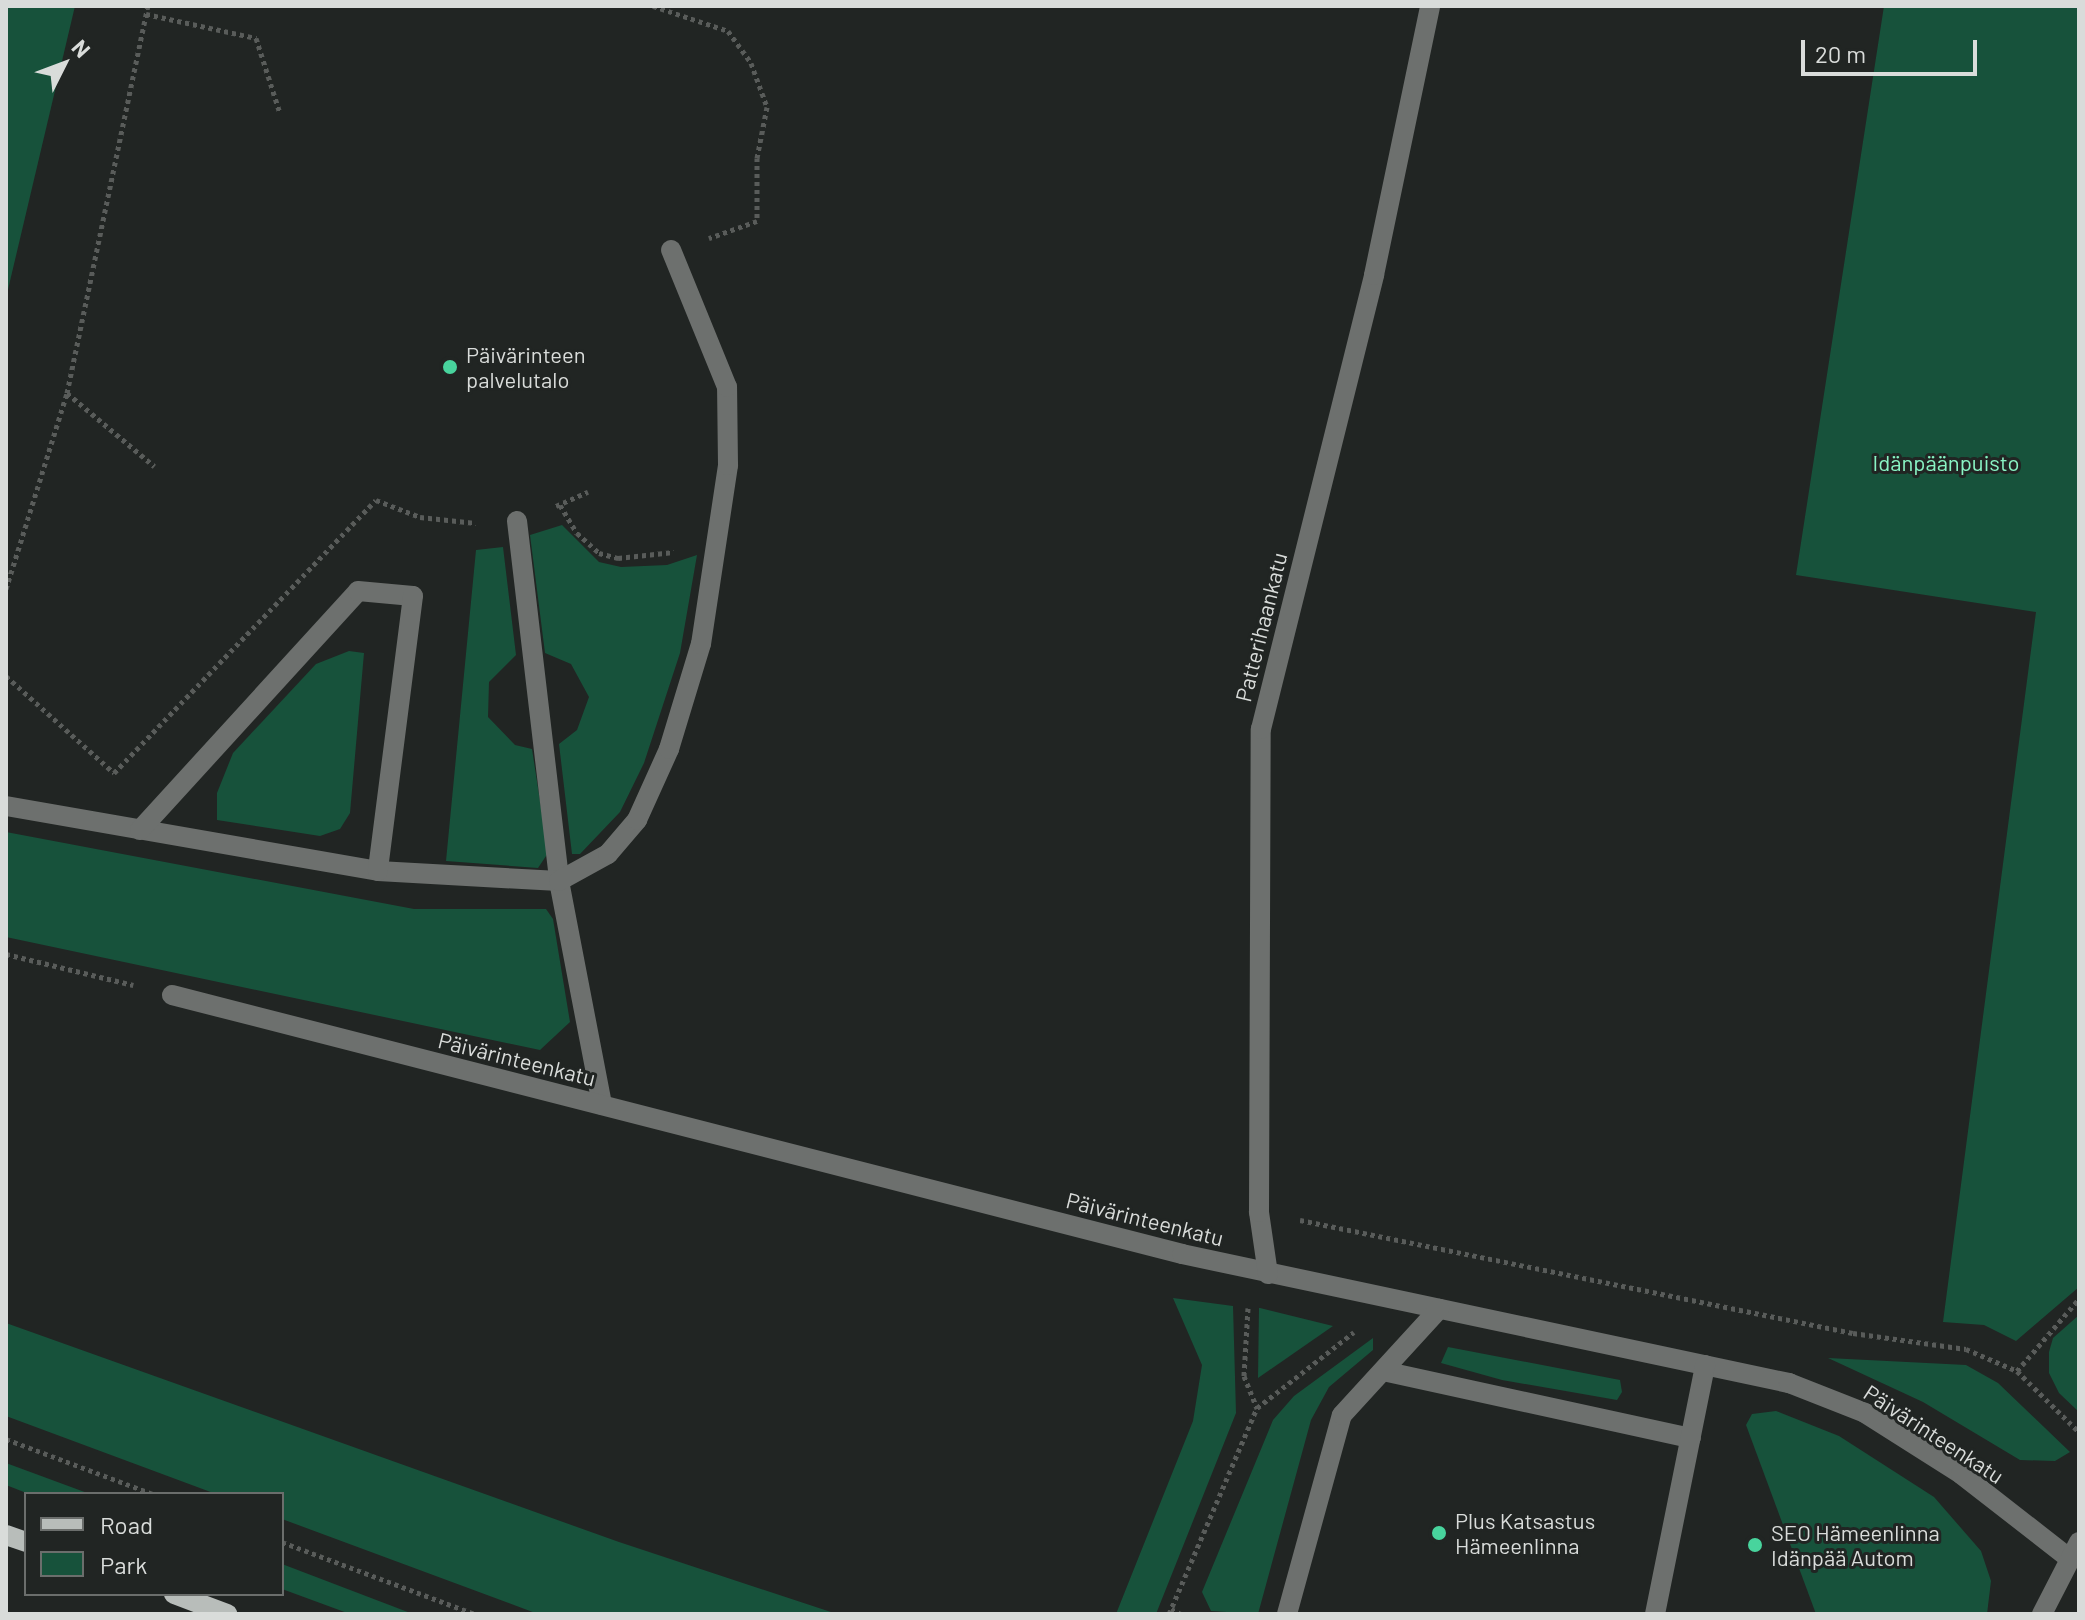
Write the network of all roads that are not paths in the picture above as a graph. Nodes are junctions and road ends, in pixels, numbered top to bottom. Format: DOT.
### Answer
graph roads {
  1 [pos="1430,6"];
  2 [pos="671,250"];
  3 [pos="517,521"];
  4 [pos="6,806"];
  5 [pos="140,830"];
  6 [pos="378,871"];
  7 [pos="559,881"];
  8 [pos="172,995"];
  9 [pos="602,1105"];
  10 [pos="1261,1272"];
  11 [pos="1439,1309"];
  12 [pos="1705,1365"];
  13 [pos="1383,1371"];
  14 [pos="1691,1438"];
  15 [pos="2074,1550"];
  16 [pos="178,1596"];
  17 [pos="200,1608"];
  18 [pos="227,1614"];
  19 [pos="1287,1614"];
  20 [pos="1655,1614"];
  21 [pos="2042,1614"];
  1 -- 10 [label="street, Patterihaankatu"];
  2 -- 7 [label="street"];
  3 -- 7 [label="street"];
  4 -- 5 [label="street"];
  5 -- 6 [label="street"];
  5 -- 6 [label="street"];
  6 -- 7 [label="street"];
  7 -- 9 [label="street"];
  8 -- 9 [label="street, Päivärinteenkatu"];
  9 -- 10 [label="street, Päivärinteenkatu"];
  10 -- 11 [label="street, Päivärinteenkatu"];
  11 -- 12 [label="street, Päivärinteenkatu"];
  11 -- 13 [label="street"];
  12 -- 14 [label="street"];
  12 -- 15 [label="street, Päivärinteenkatu"];
  13 -- 14 [label="street"];
  13 -- 19 [label="street"];
  14 -- 20 [label="street"];
  15 -- 21 [label="street"];
  16 -- 17 [label="main road"];
  17 -- 18 [label="main road"];
}
